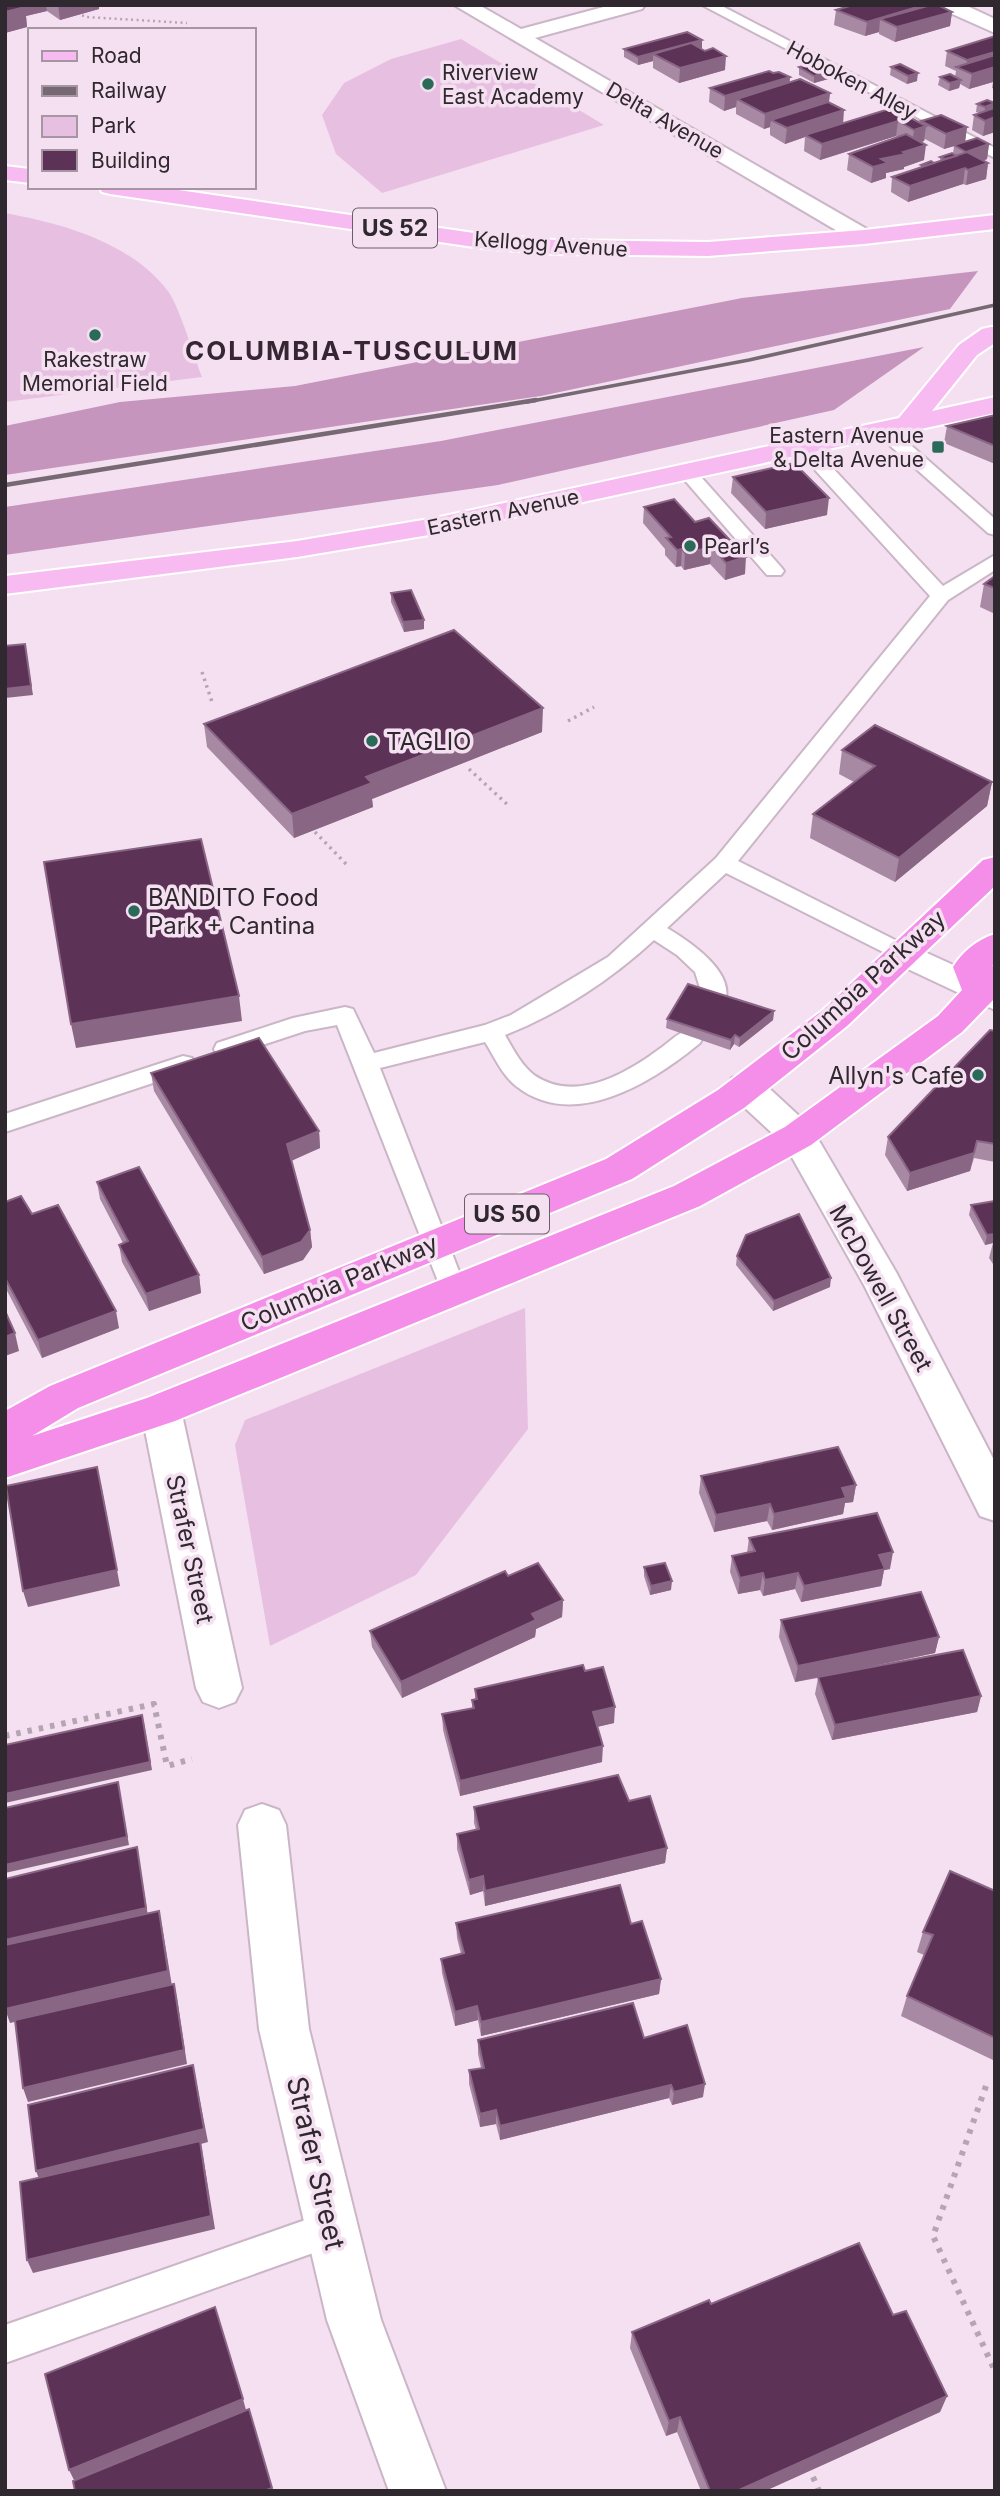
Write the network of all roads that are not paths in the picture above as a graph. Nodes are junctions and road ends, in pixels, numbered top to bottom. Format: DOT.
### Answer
graph roads {
  1 [pos="464,5"];
  2 [pos="635,5"];
  3 [pos="709,5"];
  4 [pos="948,5"];
  5 [pos="995,27"];
  6 [pos="519,36"];
  7 [pos="995,154"];
  8 [pos="5,173"];
  9 [pos="28,176"];
  10 [pos="124,189"];
  11 [pos="995,222"];
  12 [pos="864,237"];
  13 [pos="993,331"];
  14 [pos="995,405"];
  15 [pos="896,427"];
  16 [pos="807,446"];
  17 [pos="688,472"];
  18 [pos="995,529"];
  19 [pos="995,561"];
  20 [pos="774,570"];
  21 [pos="5,585"];
  22 [pos="941,596"];
  23 [pos="724,863"];
  24 [pos="995,867"];
  25 [pos="653,929"];
  26 [pos="995,945"];
  27 [pos="905,954"];
  28 [pos="990,989"];
  29 [pos="714,1001"];
  30 [pos="491,1032"];
  31 [pos="691,1037"];
  32 [pos="366,1063"];
  33 [pos="745,1087"];
  34 [pos="5,1123"];
  35 [pos="797,1136"];
  36 [pos="433,1244"];
  37 [pos="454,1292"];
  38 [pos="161,1410"];
  39 [pos="5,1431"];
  40 [pos="5,1461"];
  41 [pos="995,1504"];
  42 [pos="219,1688"];
  43 [pos="262,1825"];
  44 [pos="331,2229"];
  45 [pos="5,2344"];
  46 [pos="418,2491"];
  1 -- 6 [label="street, Delta Avenue"];
  2 -- 6 [label="street"];
  3 -- 7 [label="lane, Hoboken Alley"];
  4 -- 5 [label="street"];
  6 -- 12 [label="street, Delta Avenue"];
  8 -- 9 [label="main road"];
  10 -- 12 [label="main road, Kellogg Avenue / US 52"];
  11 -- 12 [label="main road, Kellogg Avenue / US 52"];
  13 -- 15 [label="main road"];
  14 -- 15 [label="main road, Eastern Avenue"];
  15 -- 16 [label="main road, Eastern Avenue"];
  15 -- 18 [label="lane"];
  16 -- 17 [label="main road, Eastern Avenue"];
  16 -- 22 [label="lane"];
  17 -- 20 [label="lane"];
  17 -- 21 [label="main road, Eastern Avenue"];
  19 -- 22 [label="lane"];
  22 -- 23 [label="lane"];
  23 -- 25 [label="lane"];
  23 -- 27 [label="lane"];
  24 -- 27 [label="highway, Columbia Parkway / US 50"];
  25 -- 29 [label="lane"];
  25 -- 30 [label="lane"];
  26 -- 28 [label="highway"];
  27 -- 28 [label="street"];
  27 -- 33 [label="highway, Columbia Parkway / US 50"];
  28 -- 35 [label="highway, Columbia Parkway / US 50"];
  30 -- 31 [label="lane"];
  30 -- 32 [label="lane"];
  32 -- 34 [label="lane"];
  32 -- 36 [label="lane"];
  33 -- 35 [label="street, McDowell Street"];
  33 -- 36 [label="highway, Columbia Parkway / US 50"];
  35 -- 37 [label="highway, Columbia Parkway / US 50"];
  35 -- 41 [label="street, McDowell Street"];
  36 -- 37 [label="lane"];
  36 -- 39 [label="highway, Columbia Parkway / US 50"];
  37 -- 38 [label="highway, Columbia Parkway / US 50"];
  38 -- 40 [label="highway, Columbia Parkway / US 50"];
  38 -- 42 [label="street, Strafer Street"];
  43 -- 44 [label="street, Strafer Street"];
  44 -- 45 [label="lane"];
  44 -- 46 [label="street, Strafer Street"];
}
